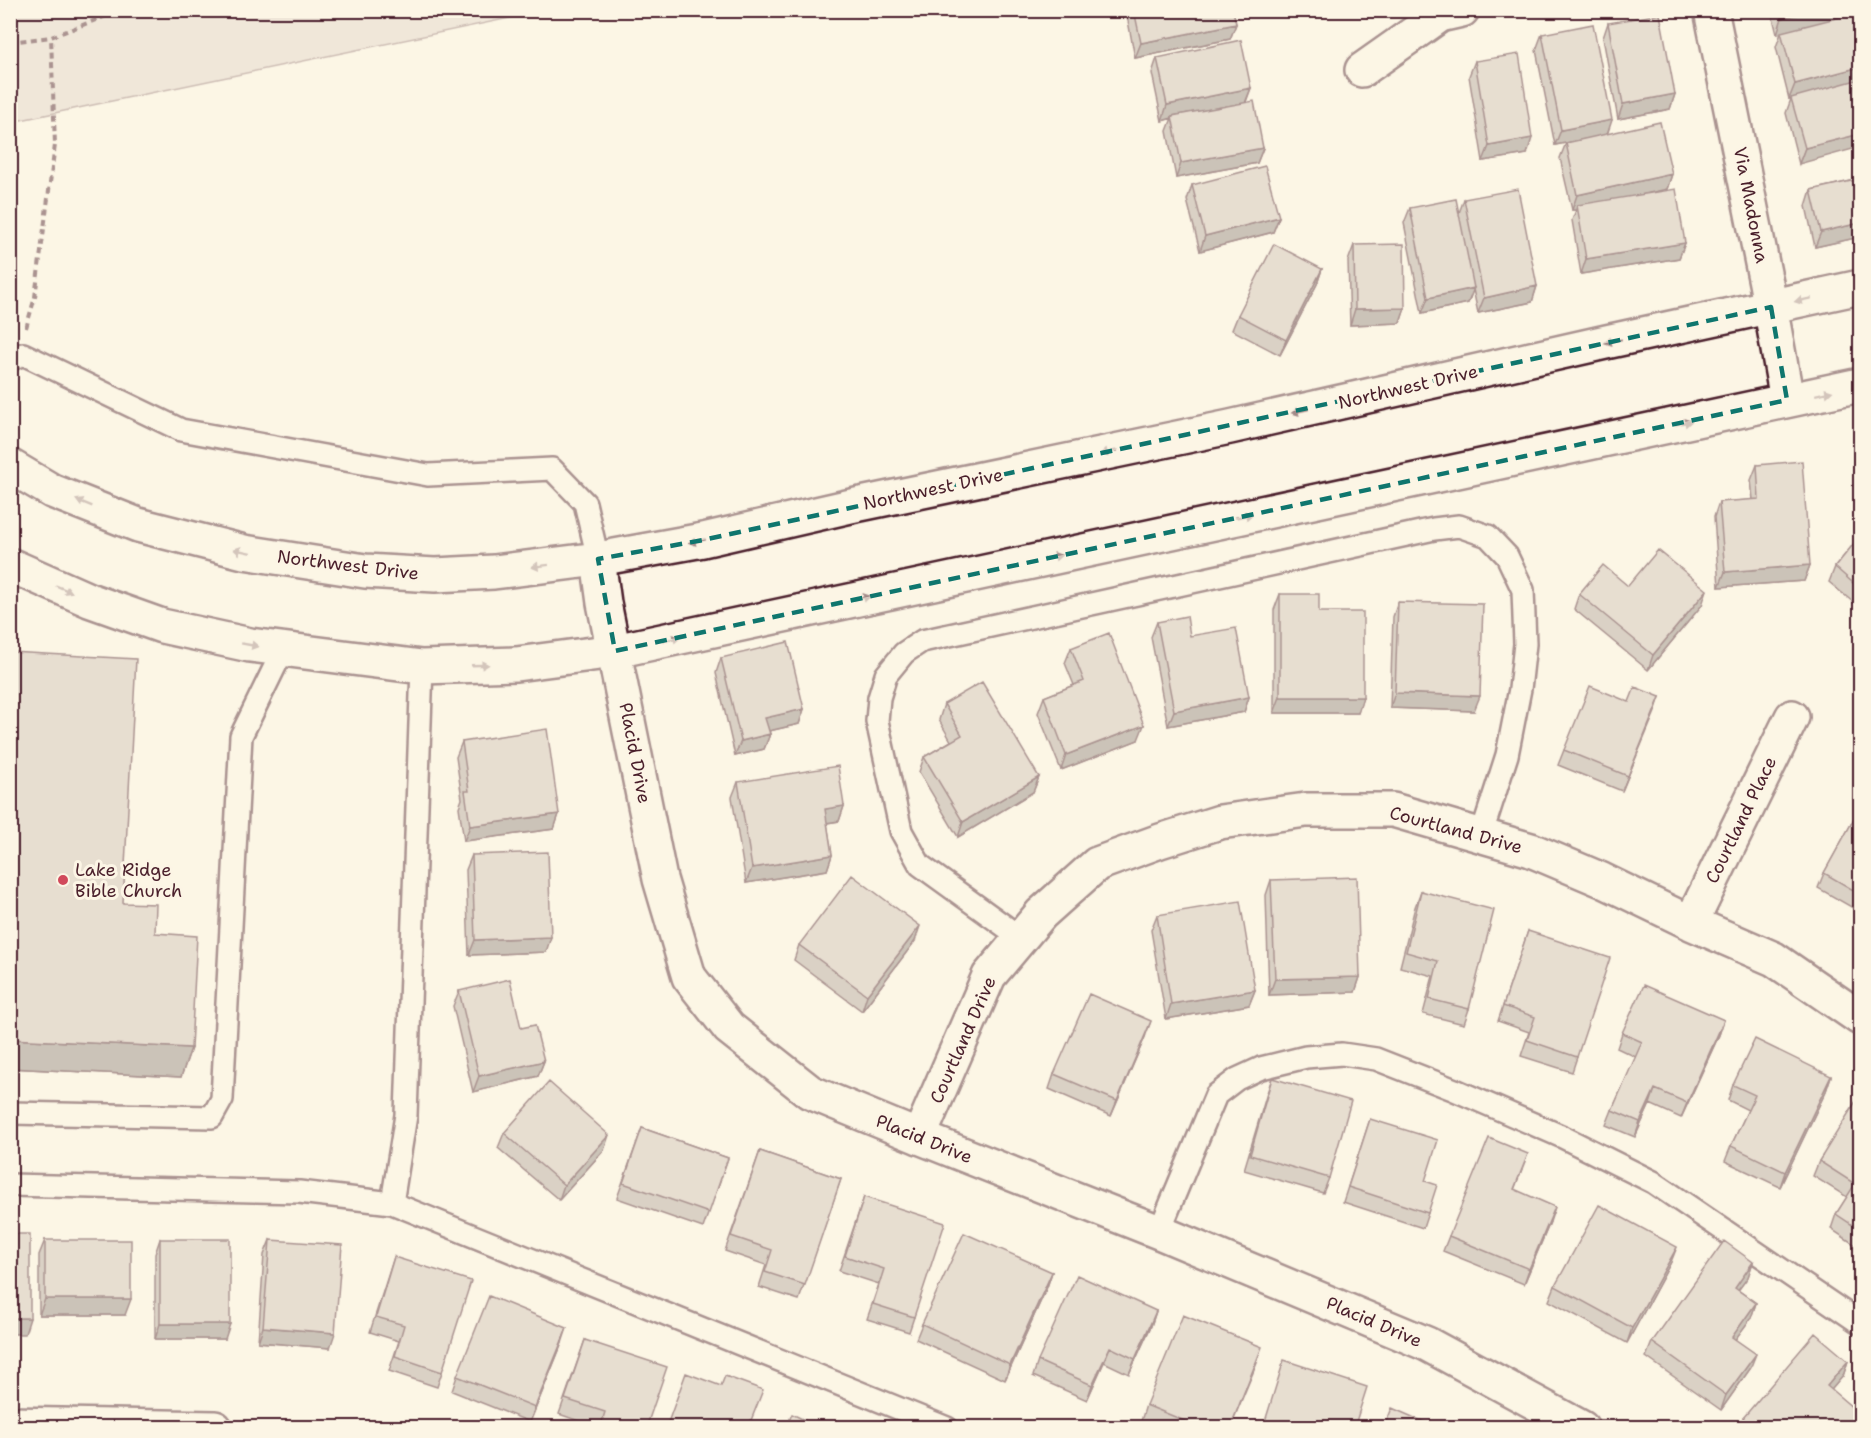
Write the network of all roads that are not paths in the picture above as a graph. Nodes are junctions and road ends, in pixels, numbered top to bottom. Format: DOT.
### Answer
graph roads {
  1 [pos="1462,10"];
  2 [pos="1711,10"];
  3 [pos="1362,70"];
  4 [pos="1860,287"];
  5 [pos="1771,307"];
  6 [pos="14,358"];
  7 [pos="1860,385"];
  8 [pos="1787,400"];
  9 [pos="10,466"];
  10 [pos="598,559"];
  11 [pos="10,565"];
  12 [pos="283,650"];
  13 [pos="615,651"];
  14 [pos="422,667"];
  15 [pos="1792,717"];
  16 [pos="1480,836"];
  17 [pos="1691,922"];
  18 [pos="1021,938"];
  19 [pos="1860,1018"];
  20 [pos="10,1113"];
  21 [pos="919,1137"];
  22 [pos="10,1185"];
  23 [pos="392,1203"];
  24 [pos="1160,1232"];
  25 [pos="1860,1323"];
  26 [pos="10,1424"];
  27 [pos="156,1427"];
  28 [pos="215,1428"];
  29 [pos="947,1428"];
  30 [pos="1582,1428"];
  1 -- 3 [label="main road"];
  2 -- 5 [label="main road, Via Madonna"];
  4 -- 5 [label="main road, Northwest Drive, one-way"];
  5 -- 8 [label="main road, Via Madonna"];
  5 -- 10 [label="main road, Northwest Drive, one-way"];
  6 -- 10 [label="lane"];
  8 -- 7 [label="main road, one-way"];
  13 -- 8 [label="main road, one-way"];
  10 -- 9 [label="main road, Northwest Drive, one-way"];
  10 -- 13 [label="main road, Placid Drive"];
  11 -- 12 [label="main road, one-way"];
  12 -- 14 [label="main road"];
  12 -- 20 [label="lane"];
  14 -- 13 [label="main road, one-way"];
  13 -- 21 [label="main road, Placid Drive"];
  14 -- 23 [label="lane"];
  15 -- 17 [label="main road, Courtland Place"];
  16 -- 17 [label="main road, Courtland Drive"];
  16 -- 18 [label="main road, Courtland Drive"];
  16 -- 18 [label="lane"];
  17 -- 19 [label="main road, Courtland Drive"];
  18 -- 21 [label="main road, Courtland Drive"];
  21 -- 24 [label="main road, Placid Drive"];
  22 -- 23 [label="lane"];
  23 -- 29 [label="lane"];
  24 -- 25 [label="lane"];
  24 -- 30 [label="main road, Placid Drive"];
  26 -- 27 [label="main road"];
  27 -- 28 [label="main road"];
}
